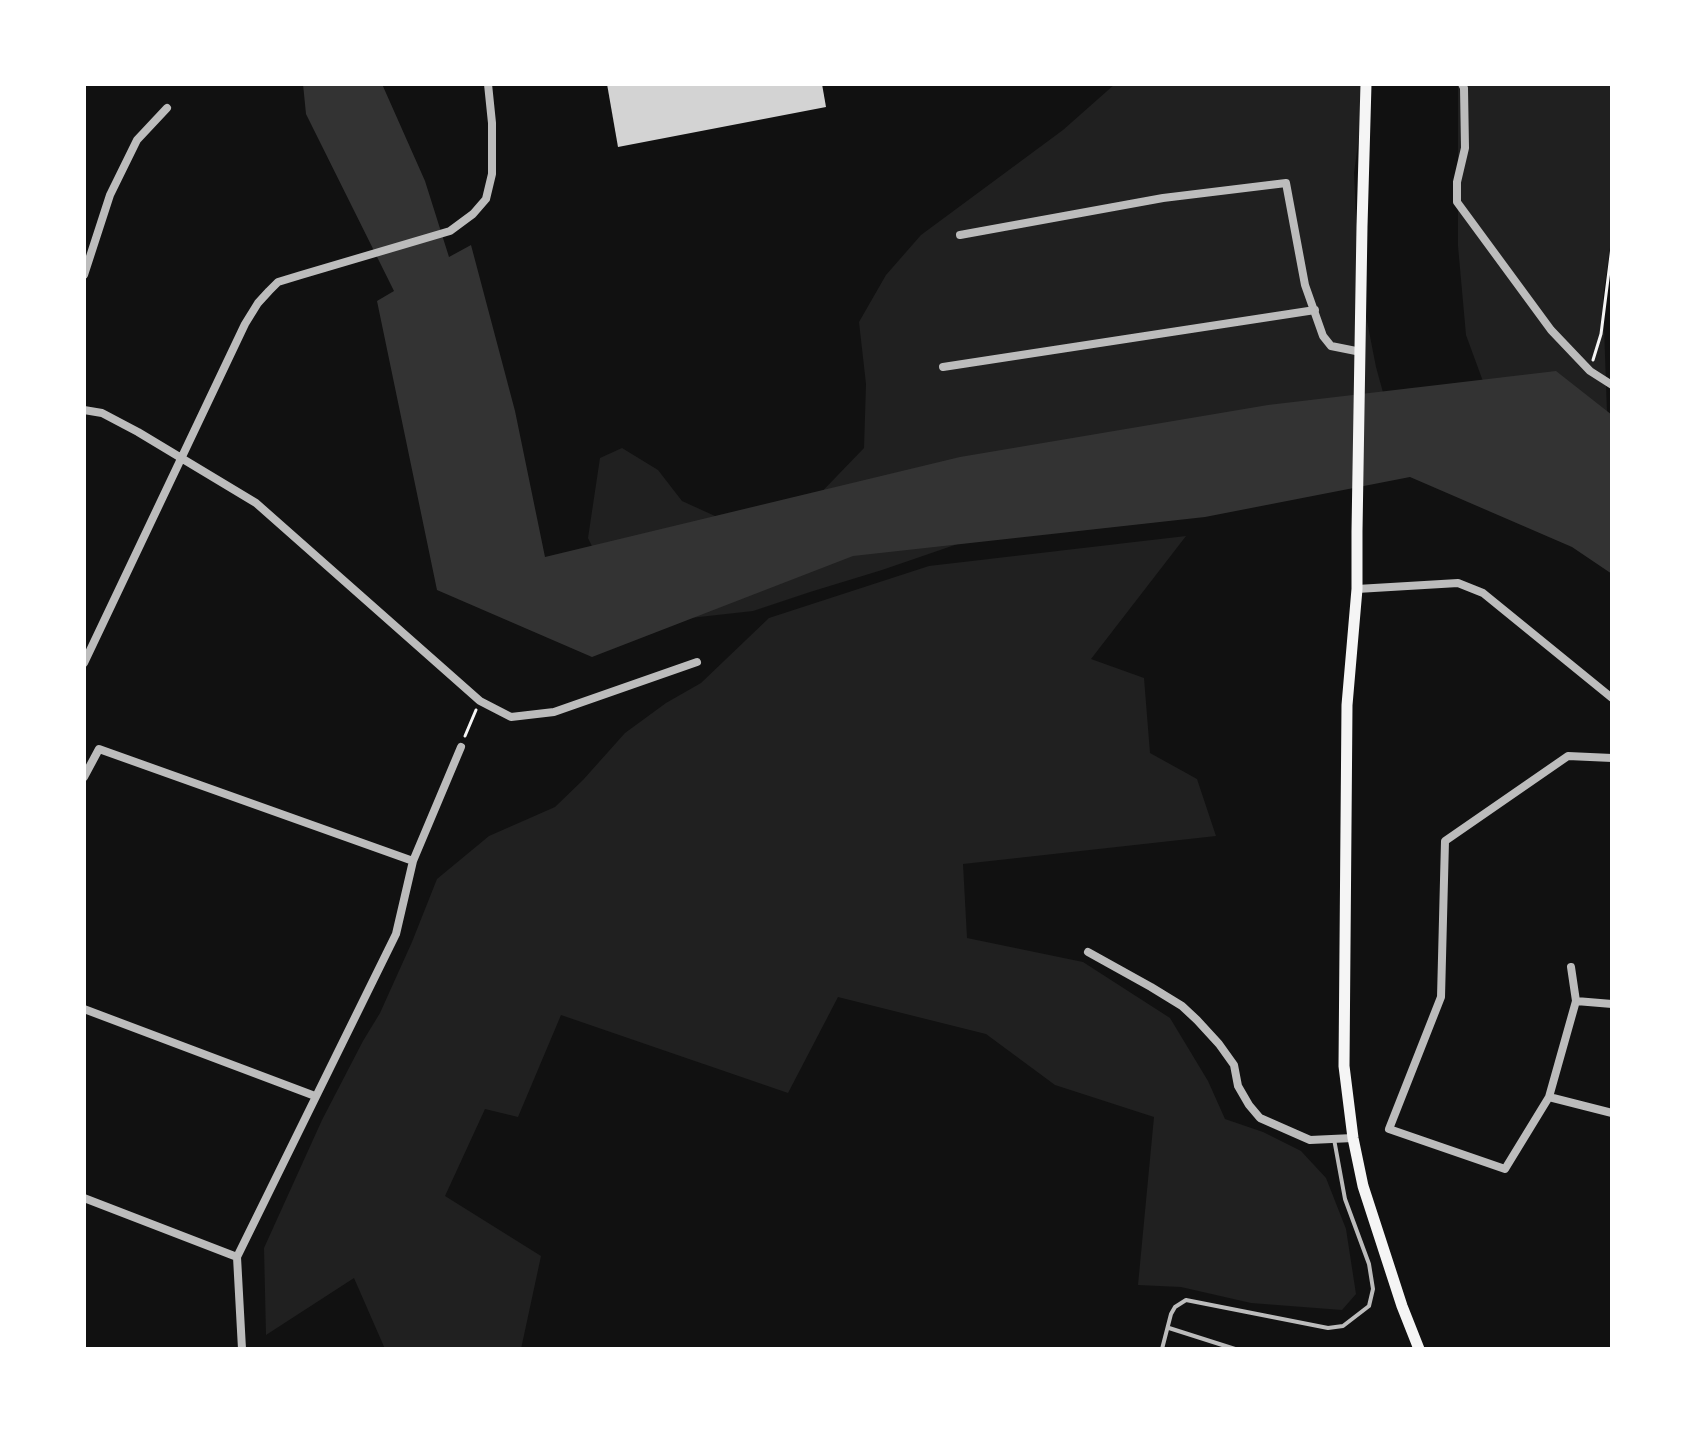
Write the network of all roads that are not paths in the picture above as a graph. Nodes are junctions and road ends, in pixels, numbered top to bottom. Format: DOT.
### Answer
graph roads {
  1 [pos="488,84"];
  2 [pos="1366,84"];
  3 [pos="1462,84"];
  4 [pos="167,108"];
  5 [pos="960,235"];
  6 [pos="84,275"];
  7 [pos="1315,310"];
  8 [pos="1361,352"];
  9 [pos="943,367"];
  10 [pos="1612,385"];
  11 [pos="84,410"];
  12 [pos="180,458"];
  13 [pos="1357,589"];
  14 [pos="697,662"];
  15 [pos="84,663"];
  16 [pos="1612,698"];
  17 [pos="461,747"];
  18 [pos="1612,758"];
  19 [pos="84,777"];
  20 [pos="413,861"];
  21 [pos="1088,952"];
  22 [pos="1571,967"];
  23 [pos="1576,1001"];
  24 [pos="1612,1004"];
  25 [pos="84,1009"];
  26 [pos="315,1096"];
  27 [pos="1549,1097"];
  28 [pos="1612,1113"];
  29 [pos="1353,1138"];
  30 [pos="1334,1139"];
  31 [pos="84,1198"];
  32 [pos="237,1257"];
  33 [pos="1167,1327"];
  34 [pos="242,1349"];
  35 [pos="1162,1349"];
  36 [pos="1235,1349"];
  37 [pos="1419,1349"];
  1 -- 12 [label="street"];
  2 -- 8 [label="main road"];
  3 -- 10 [label="street"];
  4 -- 6 [label="street"];
  5 -- 7 [label="street"];
  7 -- 8 [label="street"];
  7 -- 9 [label="street"];
  8 -- 13 [label="main road"];
  11 -- 12 [label="street"];
  12 -- 14 [label="street"];
  12 -- 15 [label="street"];
  13 -- 16 [label="street"];
  13 -- 29 [label="main road"];
  17 -- 20 [label="street"];
  18 -- 27 [label="street"];
  19 -- 20 [label="street"];
  20 -- 26 [label="street"];
  21 -- 30 [label="street"];
  22 -- 23 [label="street"];
  23 -- 24 [label="street"];
  23 -- 27 [label="street"];
  25 -- 26 [label="street"];
  26 -- 32 [label="street"];
  27 -- 28 [label="street"];
  29 -- 30 [label="street"];
  29 -- 37 [label="main road"];
  30 -- 33 [label="lane"];
  31 -- 32 [label="street"];
  32 -- 34 [label="street"];
  33 -- 35 [label="lane"];
  33 -- 36 [label="lane"];
}
